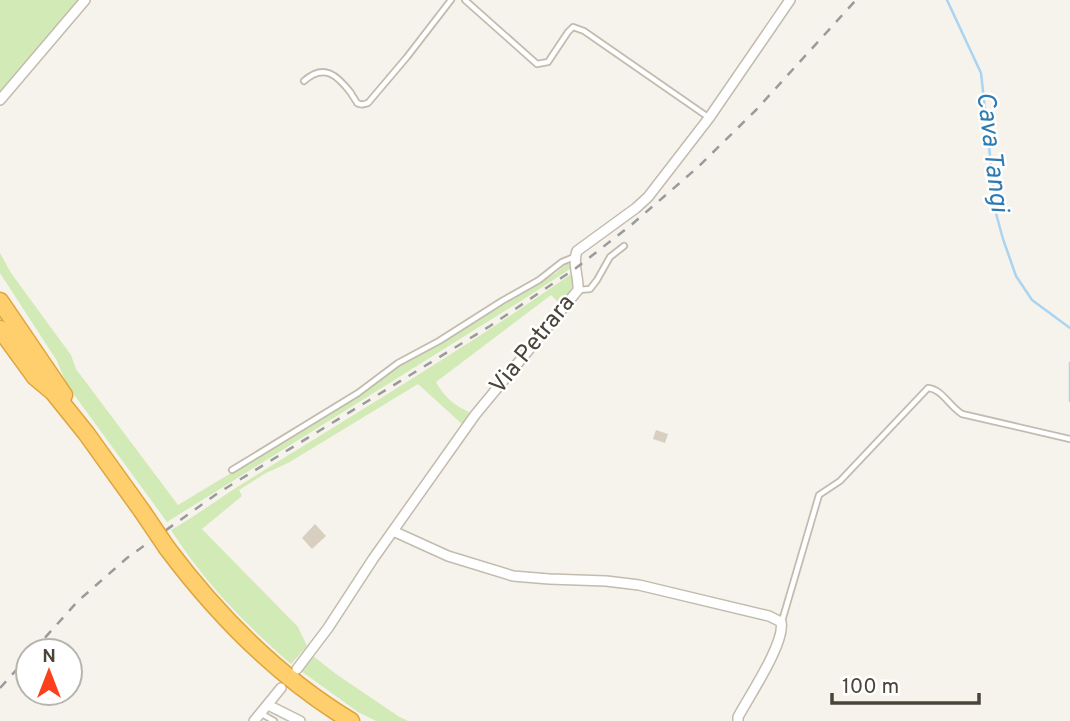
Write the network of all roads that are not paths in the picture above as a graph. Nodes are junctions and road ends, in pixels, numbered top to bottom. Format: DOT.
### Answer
graph roads {
  1 [pos="85,0"];
  2 [pos="451,0"];
  3 [pos="465,0"];
  4 [pos="790,0"];
  5 [pos="304,80"];
  6 [pos="0,100"];
  7 [pos="709,118"];
  8 [pos="624,246"];
  9 [pos="575,257"];
  10 [pos="0,289"];
  11 [pos="578,290"];
  12 [pos="0,301"];
  13 [pos="0,316"];
  14 [pos="0,329"];
  15 [pos="40,359"];
  16 [pos="52,391"];
  17 [pos="86,433"];
  18 [pos="1070,439"];
  19 [pos="232,470"];
  20 [pos="394,531"];
  21 [pos="781,622"];
  22 [pos="297,669"];
  23 [pos="281,688"];
  24 [pos="268,705"];
  25 [pos="257,717"];
  26 [pos="274,721"];
  27 [pos="300,721"];
  28 [pos="351,721"];
  29 [pos="738,721"];
  1 -- 6 [label="street"];
  2 -- 5 [label="lane"];
  3 -- 7 [label="lane"];
  4 -- 7 [label="street, Via Petrara"];
  7 -- 9 [label="street, Via Petrara"];
  8 -- 11 [label="lane"];
  9 -- 11 [label="street, Via Petrara"];
  9 -- 19 [label="lane"];
  10 -- 15 [label="highway"];
  11 -- 20 [label="street, Via Petrara"];
  12 -- 15 [label="highway"];
  13 -- 16 [label="highway"];
  14 -- 16 [label="highway"];
  15 -- 17 [label="highway"];
  16 -- 17 [label="highway"];
  17 -- 28 [label="highway, bridge"];
  18 -- 21 [label="lane"];
  20 -- 21 [label="street"];
  20 -- 22 [label="street, Via Petrara"];
  21 -- 29 [label="street"];
  23 -- 24 [label="street"];
  24 -- 25 [label="street"];
  24 -- 27 [label="street"];
  25 -- 26 [label="lane"];
}
